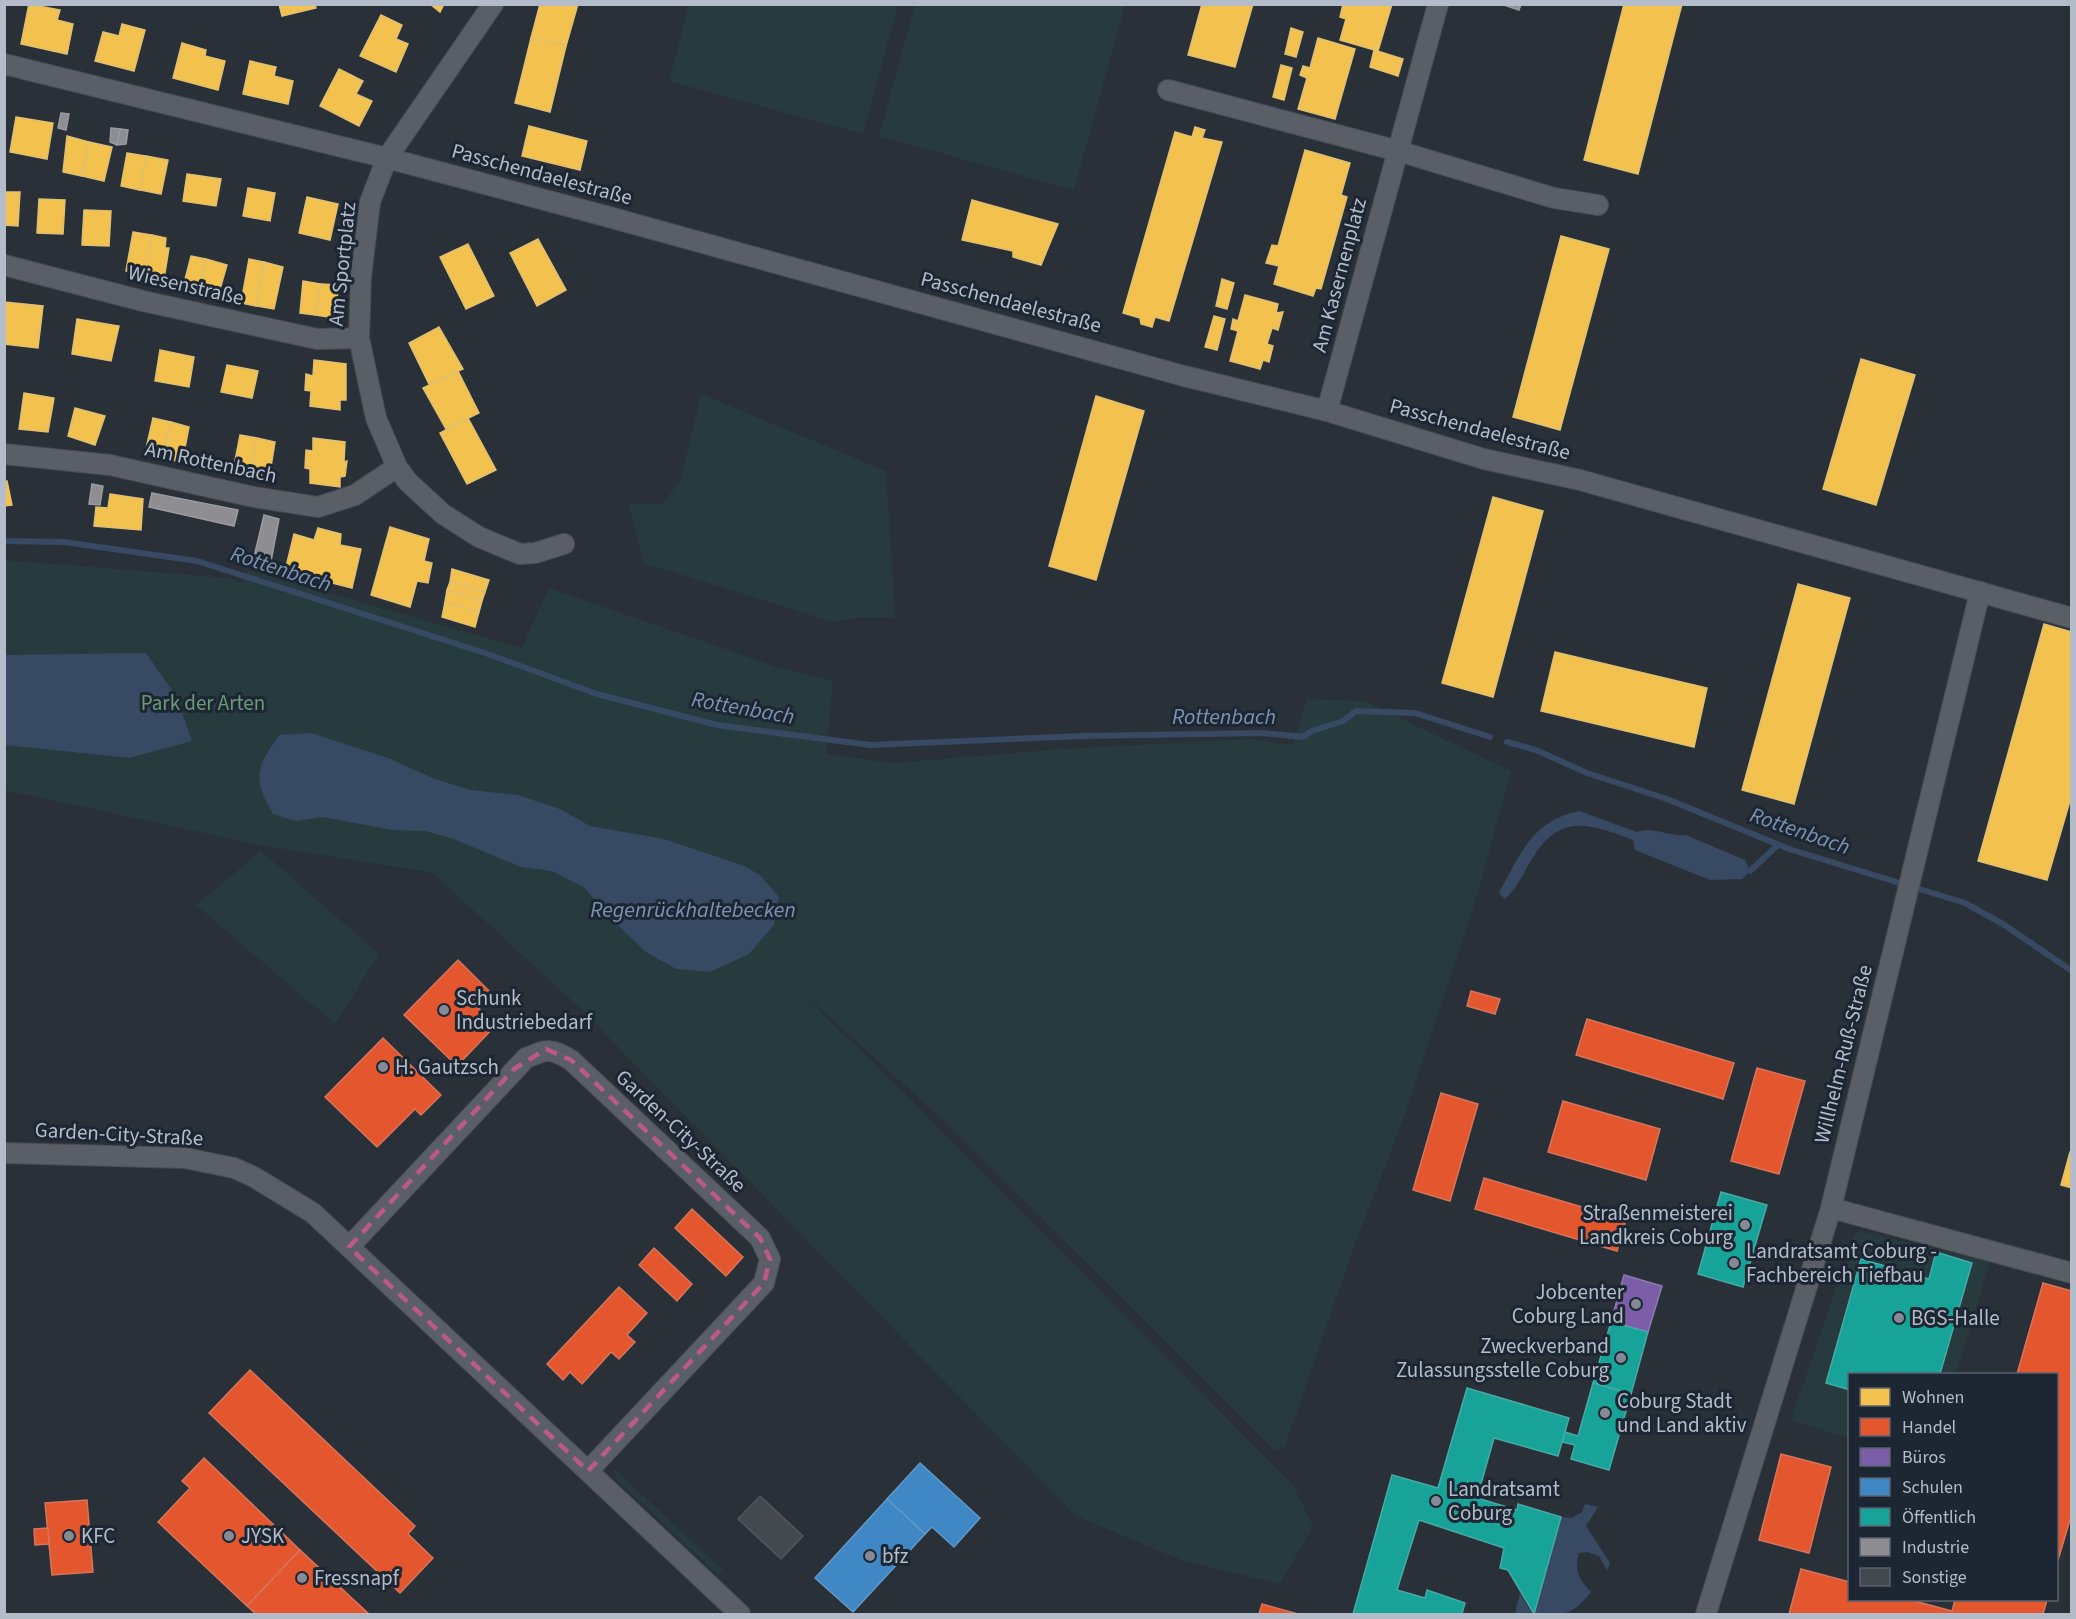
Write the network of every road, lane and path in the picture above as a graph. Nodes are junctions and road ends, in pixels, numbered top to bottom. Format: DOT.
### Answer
graph roads {
  1 [pos="493,4"];
  2 [pos="1438,4"];
  3 [pos="4,64"];
  4 [pos="1168,90"];
  5 [pos="1398,151"];
  6 [pos="387,158"];
  7 [pos="1598,205"];
  8 [pos="4,265"];
  9 [pos="359,338"];
  10 [pos="1327,411"];
  11 [pos="4,454"];
  12 [pos="397,467"];
  13 [pos="564,544"];
  14 [pos="1980,592"];
  15 [pos="2072,618"];
  16 [pos="4,1153"];
  17 [pos="1831,1208"];
  18 [pos="349,1247"];
  19 [pos="2072,1273"];
  20 [pos="588,1471"];
  21 [pos="740,1614"];
  22 [pos="1706,1614"];
  1 -- 6 [label="street, Am Sportplatz"];
  2 -- 5 [label="street, Am Kasernenplatz"];
  3 -- 6 [label="street, Passchendaelestraße"];
  4 -- 5 [label="street"];
  5 -- 7 [label="street"];
  5 -- 10 [label="street, Am Kasernenplatz"];
  6 -- 9 [label="street, Am Sportplatz"];
  6 -- 10 [label="street, Passchendaelestraße"];
  8 -- 9 [label="street, Wiesenstraße"];
  9 -- 12 [label="street, Am Sportplatz"];
  10 -- 14 [label="street, Passchendaelestraße"];
  11 -- 12 [label="street, Am Rottenbach"];
  12 -- 13 [label="street, Am Sportplatz"];
  14 -- 15 [label="street, Passchendaelestraße"];
  14 -- 17 [label="street, Willhelm-Ruß-Straße"];
  16 -- 18 [label="street, Garden-City-Straße"];
  17 -- 19 [label="street"];
  17 -- 22 [label="street, Willhelm-Ruß-Straße"];
  18 -- 20 [label="street, Garden-City-Straße"];
  18 -- 20 [label="street, Garden-City-Straße"];
  20 -- 21 [label="street, Garden-City-Straße"];
}
